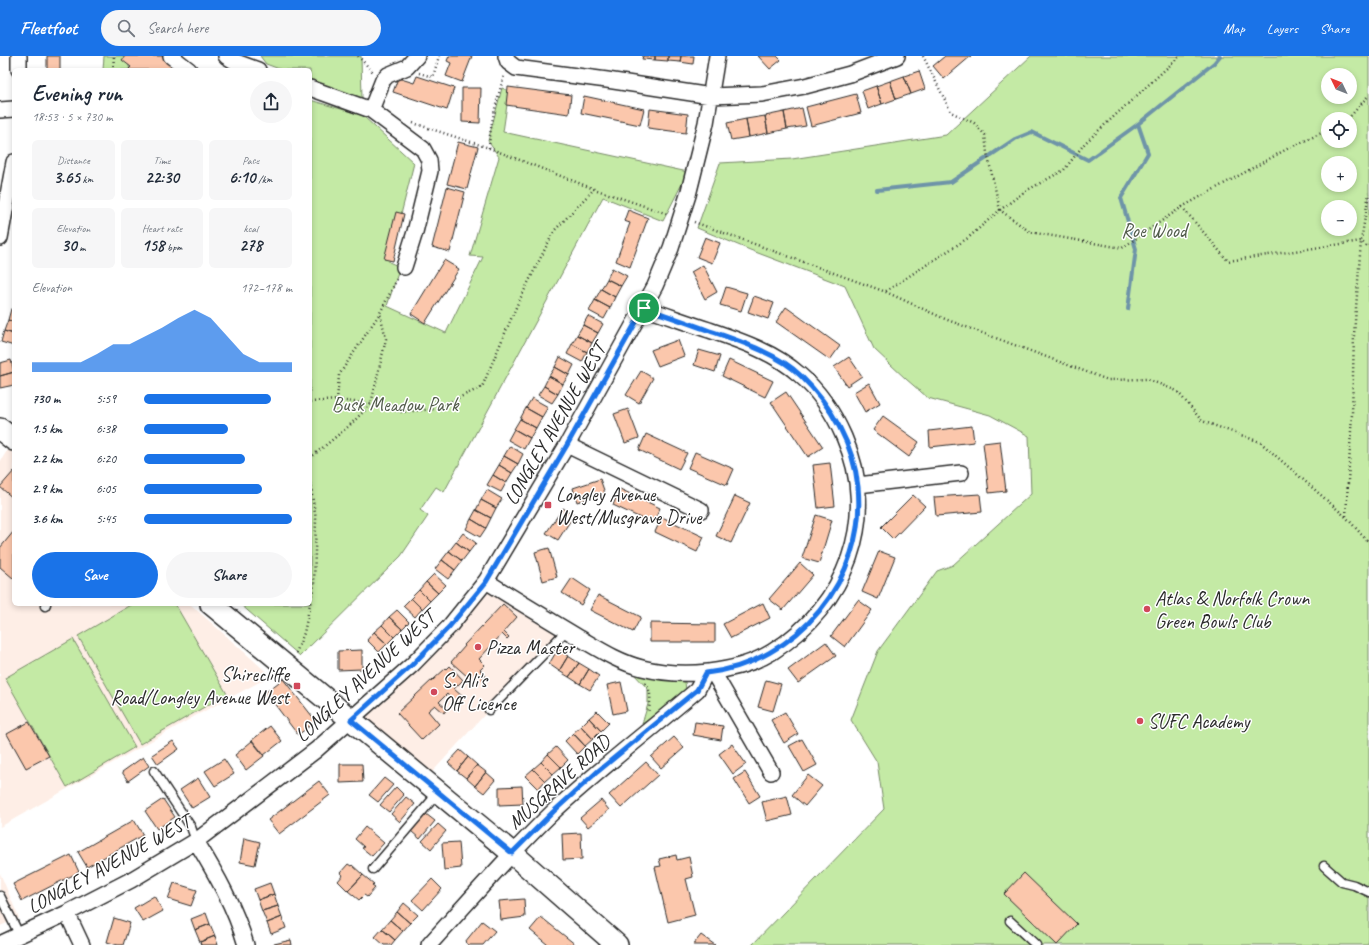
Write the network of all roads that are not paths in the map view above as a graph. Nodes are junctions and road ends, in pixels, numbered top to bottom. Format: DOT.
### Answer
graph roads {
  1 [pos="19,56"];
  2 [pos="171,56"];
  3 [pos="226,56"];
  4 [pos="417,56"];
  5 [pos="717,56"];
  6 [pos="892,57"];
  7 [pos="507,59"];
  8 [pos="18,68"];
  9 [pos="186,68"];
  10 [pos="252,68"];
  11 [pos="312,89"];
  12 [pos="711,96"];
  13 [pos="12,109"];
  14 [pos="0,110"];
  15 [pos="371,110"];
  16 [pos="12,173"];
  17 [pos="0,238"];
  18 [pos="404,267"];
  19 [pos="644,308"];
  20 [pos="0,429"];
  21 [pos="12,438"];
  22 [pos="567,445"];
  23 [pos="961,474"];
  24 [pos="858,485"];
  25 [pos="701,510"];
  26 [pos="486,582"];
  27 [pos="213,606"];
  28 [pos="567,630"];
  29 [pos="709,672"];
  30 [pos="489,710"];
  31 [pos="351,720"];
  32 [pos="154,771"];
  33 [pos="771,772"];
  34 [pos="438,793"];
  35 [pos="196,841"];
  36 [pos="512,853"];
  37 [pos="1324,866"];
  38 [pos="373,869"];
  39 [pos="1369,892"];
  40 [pos="0,896"];
  41 [pos="67,913"];
  42 [pos="1010,921"];
  43 [pos="20,936"];
  44 [pos="0,944"];
  45 [pos="82,945"];
  46 [pos="246,945"];
  47 [pos="429,945"];
  48 [pos="617,945"];
  49 [pos="1036,945"];
  1 -- 8 [label="street"];
  2 -- 9 [label="street"];
  3 -- 10 [label="street"];
  4 -- 15 [label="street"];
  5 -- 12 [label="street, LONGLEY AVENUE WEST"];
  6 -- 12 [label="street"];
  7 -- 12 [label="street"];
  11 -- 15 [label="street"];
  12 -- 19 [label="street, LONGLEY AVENUE WEST"];
  13 -- 14 [label="street"];
  15 -- 18 [label="street"];
  16 -- 17 [label="street"];
  19 -- 22 [label="street, LONGLEY AVENUE WEST"];
  19 -- 24 [label="street"];
  20 -- 21 [label="street"];
  22 -- 25 [label="street"];
  22 -- 26 [label="street, LONGLEY AVENUE WEST"];
  23 -- 24 [label="street"];
  24 -- 29 [label="street"];
  26 -- 28 [label="street"];
  26 -- 31 [label="street, LONGLEY AVENUE WEST"];
  27 -- 31 [label="street"];
  28 -- 29 [label="street"];
  28 -- 30 [label="lane"];
  29 -- 33 [label="street"];
  29 -- 36 [label="street, MUSGRAVE ROAD"];
  31 -- 34 [label="street"];
  31 -- 35 [label="street, LONGLEY AVENUE WEST"];
  32 -- 35 [label="lane"];
  34 -- 36 [label="street"];
  34 -- 38 [label="lane"];
  35 -- 41 [label="street, LONGLEY AVENUE WEST"];
  35 -- 46 [label="street"];
  36 -- 47 [label="street, MUSGRAVE ROAD"];
  36 -- 48 [label="street"];
  37 -- 39 [label="lane"];
  40 -- 43 [label="lane"];
  41 -- 43 [label="street, LONGLEY AVENUE WEST"];
  41 -- 45 [label="street"];
  42 -- 49 [label="lane"];
  43 -- 44 [label="street, LONGLEY AVENUE WEST"];
}
